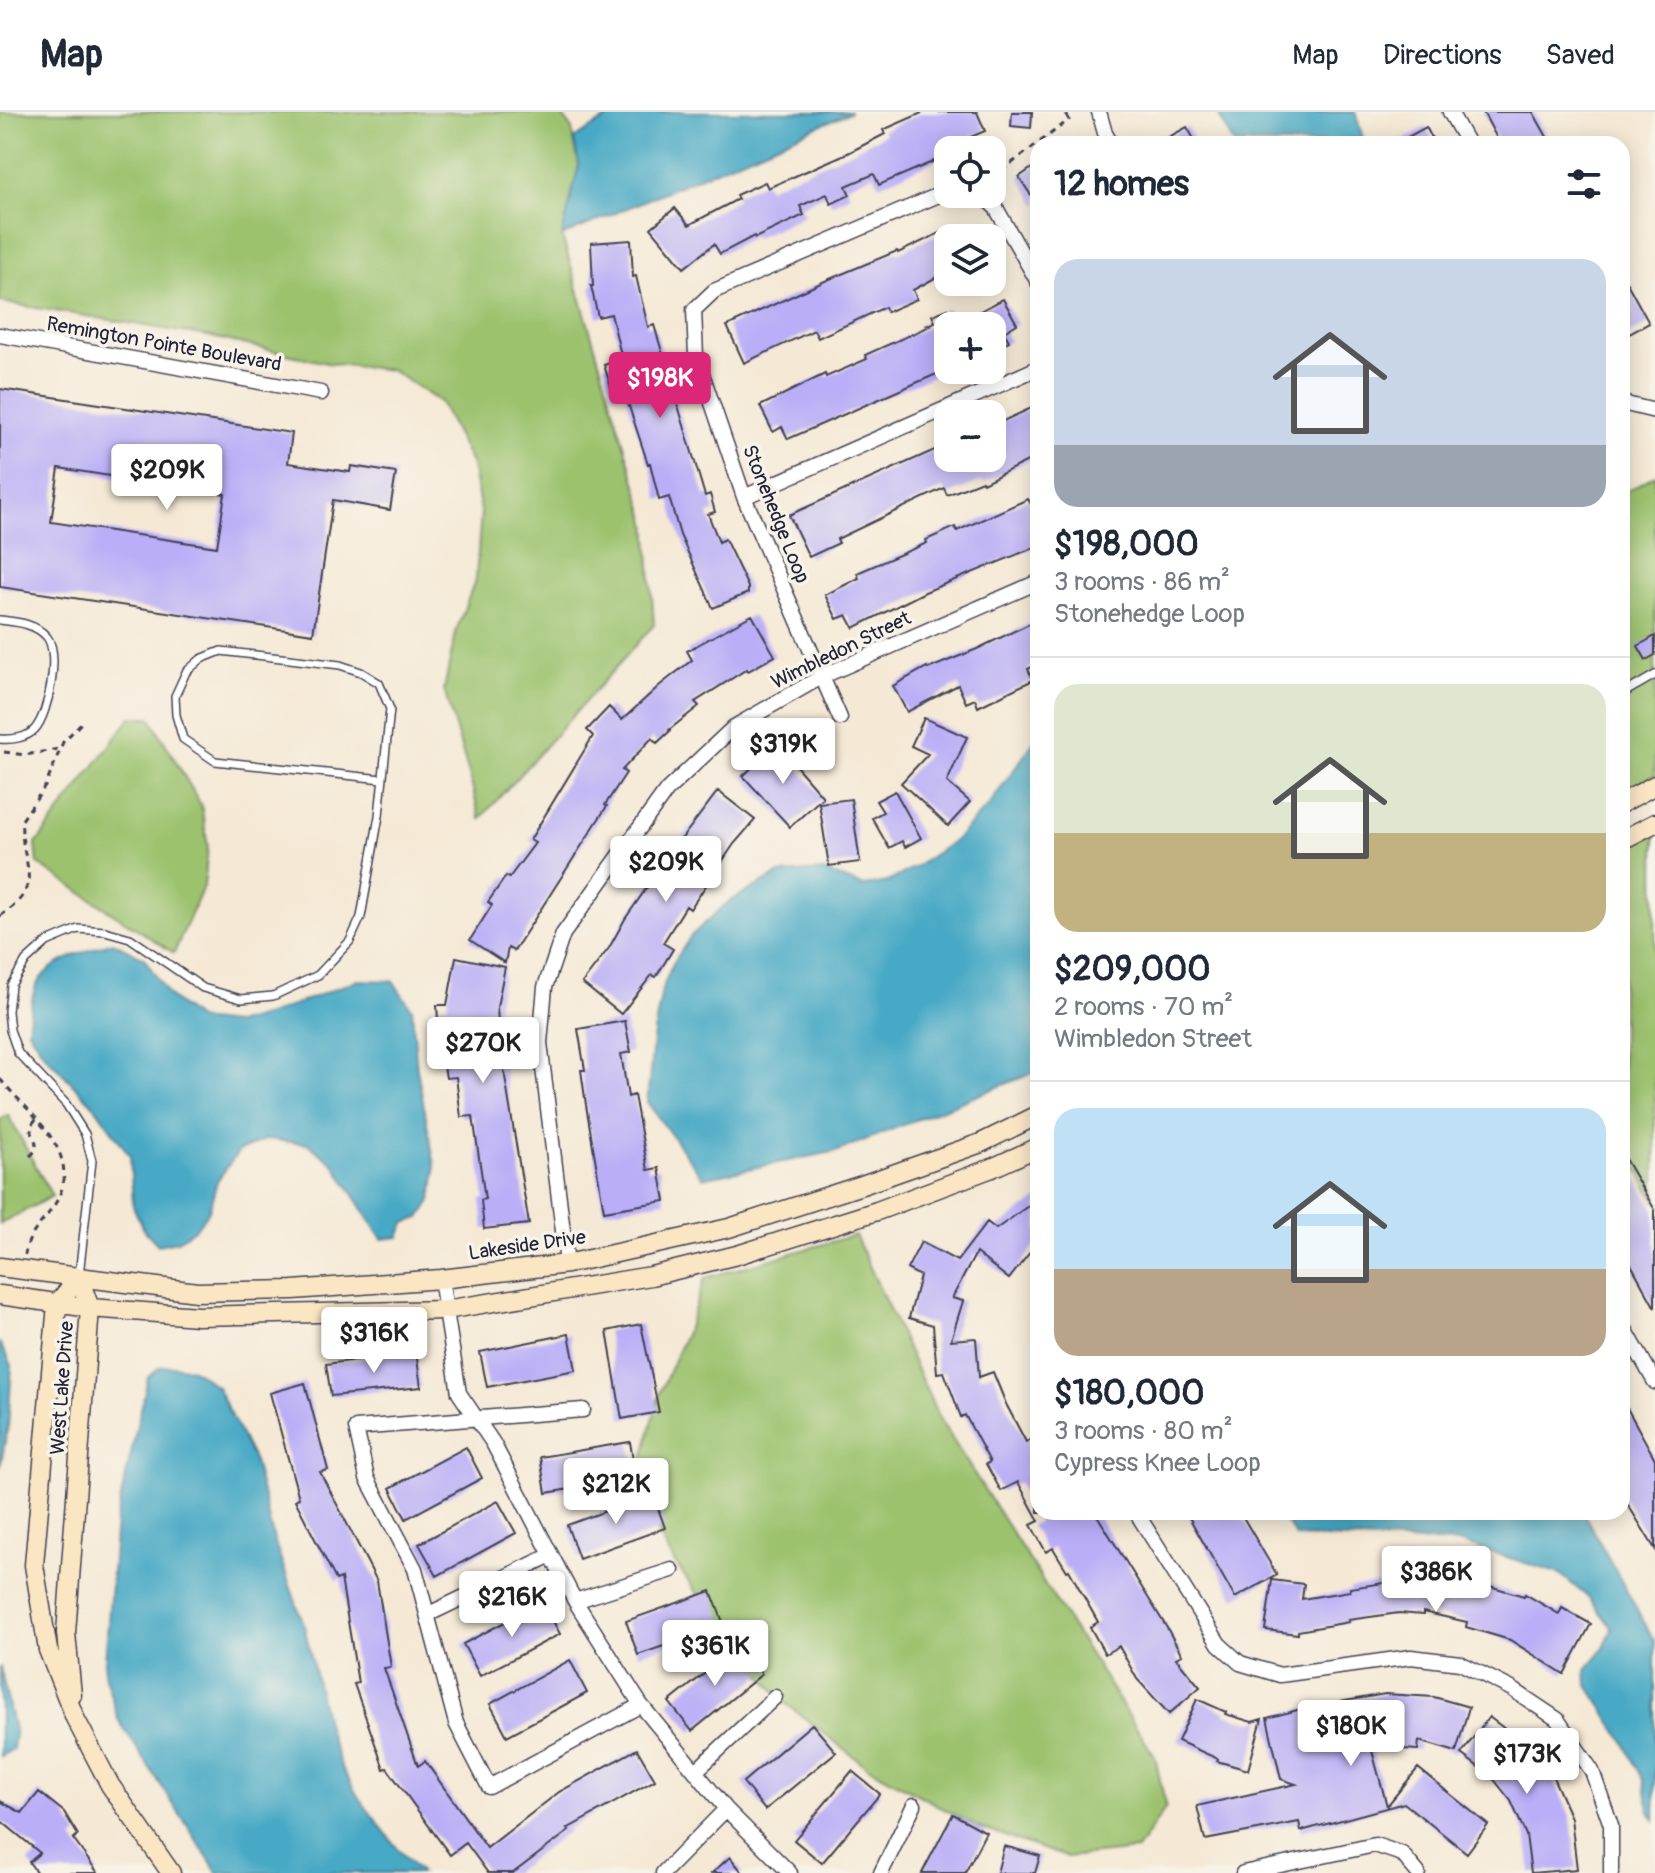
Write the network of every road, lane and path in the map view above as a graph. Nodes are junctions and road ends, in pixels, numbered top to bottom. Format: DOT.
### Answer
graph roads {
  1 [pos="1065,112"];
  2 [pos="1099,112"];
  3 [pos="1450,112"];
  4 [pos="1048,136"];
  5 [pos="1107,136"];
  6 [pos="1464,136"];
  7 [pos="1030,149"];
  8 [pos="1006,167"];
  9 [pos="934,197"];
  10 [pos="996,208"];
  11 [pos="1030,268"];
  12 [pos="0,335"];
  13 [pos="1030,372"];
  14 [pos="321,393"];
  15 [pos="1630,405"];
  16 [pos="1655,411"];
  17 [pos="744,497"];
  18 [pos="1030,585"];
  19 [pos="0,620"];
  20 [pos="1655,675"];
  21 [pos="823,676"];
  22 [pos="1630,689"];
  23 [pos="840,718"];
  24 [pos="83,721"];
  25 [pos="0,739"];
  26 [pos="61,748"];
  27 [pos="0,752"];
  28 [pos="382,779"];
  29 [pos="1655,785"];
  30 [pos="1630,799"];
  31 [pos="1655,823"];
  32 [pos="1630,836"];
  33 [pos="0,916"];
  34 [pos="0,1079"];
  35 [pos="36,1119"];
  36 [pos="1030,1119"];
  37 [pos="1030,1151"];
  38 [pos="30,1156"];
  39 [pos="567,1264"];
  40 [pos="0,1267"];
  41 [pos="24,1270"];
  42 [pos="79,1277"];
  43 [pos="441,1279"];
  44 [pos="0,1295"];
  45 [pos="57,1304"];
  46 [pos="90,1308"];
  47 [pos="445,1310"];
  48 [pos="1630,1338"];
  49 [pos="1655,1382"];
  50 [pos="583,1410"];
  51 [pos="475,1419"];
  52 [pos="1141,1520"];
  53 [pos="551,1555"];
  54 [pos="672,1570"];
  55 [pos="575,1601"];
  56 [pos="429,1614"];
  57 [pos="775,1697"];
  58 [pos="641,1705"];
  59 [pos="75,1718"];
  60 [pos="697,1770"];
  61 [pos="914,1805"];
  62 [pos="726,1809"];
  63 [pos="171,1873"];
  64 [pos="663,1873"];
  65 [pos="790,1873"];
  66 [pos="881,1873"];
  67 [pos="1243,1873"];
  68 [pos="1418,1873"];
  69 [pos="1611,1873"];
  1 -- 4 [label="path"];
  2 -- 5 [label="street"];
  3 -- 6 [label="street"];
  7 -- 8 [label="path"];
  9 -- 17 [label="street, Stonehedge Loop"];
  10 -- 11 [label="street"];
  12 -- 14 [label="street, Remington Pointe Boulevard"];
  13 -- 17 [label="street"];
  15 -- 16 [label="street"];
  17 -- 21 [label="street, Stonehedge Loop"];
  18 -- 21 [label="street, Wimbledon Street"];
  19 -- 25 [label="lane"];
  20 -- 22 [label="lane"];
  21 -- 23 [label="street, Stonehedge Loop"];
  21 -- 39 [label="street, Wimbledon Street"];
  24 -- 26 [label="path"];
  26 -- 27 [label="path"];
  26 -- 33 [label="path"];
  28 -- 28 [label="lane"];
  28 -- 42 [label="lane"];
  29 -- 30 [label="street"];
  31 -- 32 [label="street"];
  34 -- 35 [label="path"];
  35 -- 38 [label="path"];
  35 -- 41 [label="path"];
  36 -- 39 [label="street, Lakeside Drive"];
  37 -- 47 [label="street"];
  39 -- 43 [label="street, Lakeside Drive"];
  40 -- 41 [label="street, Lakeside Drive"];
  41 -- 42 [label="street, Lakeside Drive"];
  42 -- 43 [label="street, Lakeside Drive"];
  42 -- 45 [label="street, West Lake Drive"];
  42 -- 46 [label="street, West Lake Drive"];
  43 -- 47 [label="street"];
  44 -- 45 [label="street"];
  45 -- 46 [label="street"];
  45 -- 59 [label="street, West Lake Drive"];
  46 -- 47 [label="street"];
  46 -- 59 [label="street, West Lake Drive"];
  47 -- 51 [label="street"];
  48 -- 49 [label="street"];
  50 -- 51 [label="street"];
  51 -- 53 [label="street"];
  51 -- 56 [label="street"];
  52 -- 69 [label="street"];
  53 -- 55 [label="street"];
  53 -- 56 [label="street"];
  54 -- 55 [label="street"];
  55 -- 58 [label="street"];
  56 -- 58 [label="street"];
  57 -- 60 [label="street"];
  58 -- 60 [label="street"];
  59 -- 63 [label="street, West Lake Drive"];
  60 -- 62 [label="street"];
  61 -- 66 [label="street"];
  62 -- 64 [label="street"];
  62 -- 65 [label="street"];
  67 -- 68 [label="street"];
}
